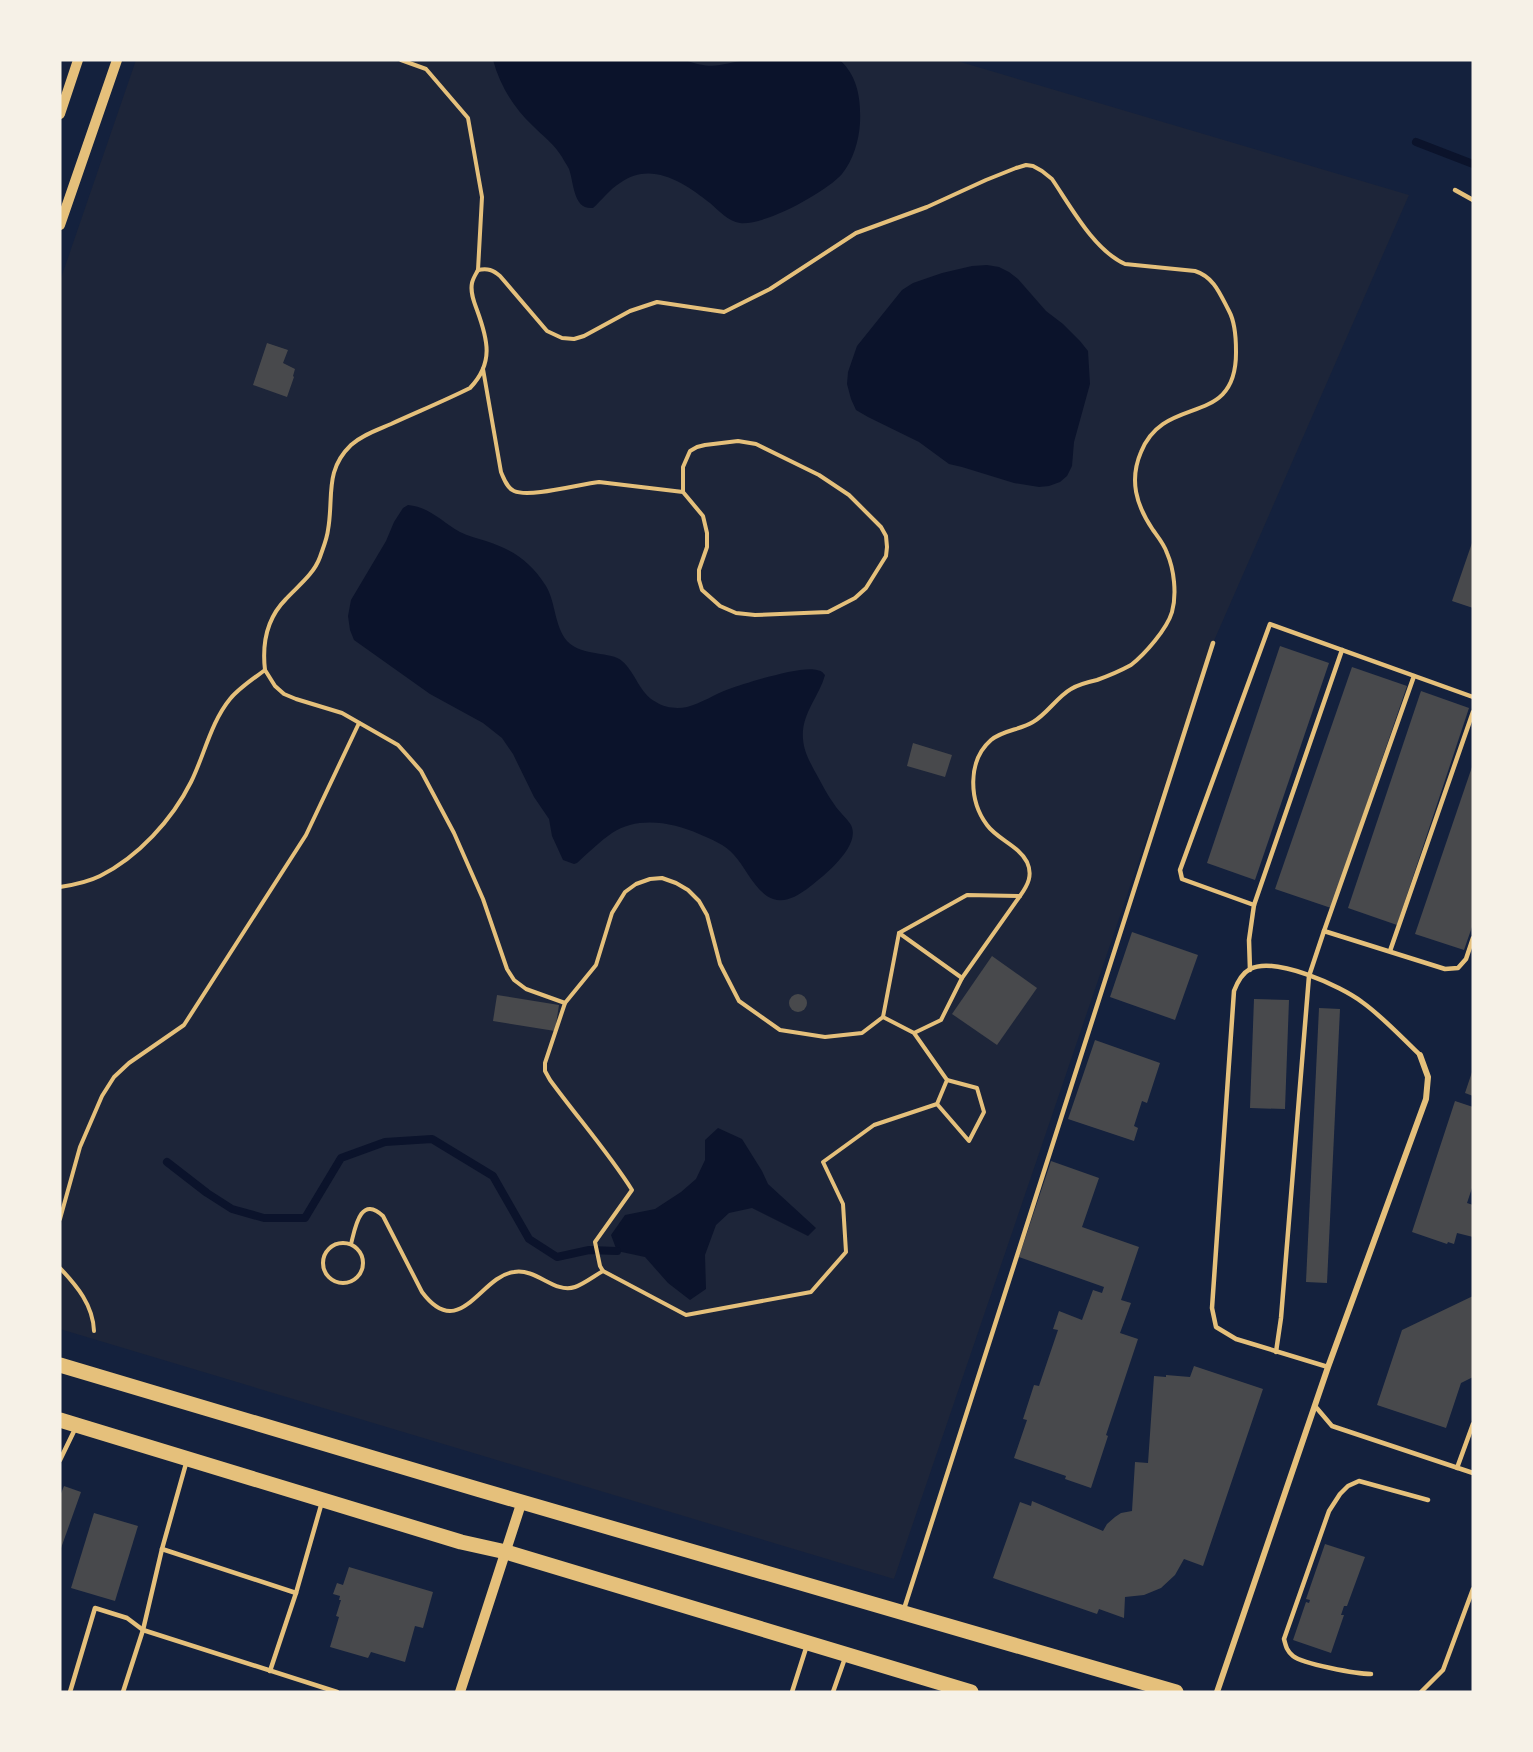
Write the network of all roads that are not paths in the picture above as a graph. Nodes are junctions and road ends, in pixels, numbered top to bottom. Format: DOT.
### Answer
graph roads {
  1 [pos="78,60"];
  2 [pos="117,60"];
  3 [pos="60,114"];
  4 [pos="1455,190"];
  5 [pos="1473,200"];
  6 [pos="60,225"];
  7 [pos="1212,643"];
  8 [pos="1342,650"];
  9 [pos="1414,676"];
  10 [pos="1473,697"];
  11 [pos="1473,712"];
  12 [pos="1254,905"];
  13 [pos="1324,931"];
  14 [pos="1473,938"];
  15 [pos="1390,951"];
  16 [pos="1250,970"];
  17 [pos="1309,976"];
  18 [pos="1420,1055"];
  19 [pos="1276,1352"];
  20 [pos="60,1365"];
  21 [pos="1328,1367"];
  22 [pos="1315,1406"];
  23 [pos="60,1420"];
  24 [pos="1473,1424"];
  25 [pos="77,1425"];
  26 [pos="187,1459"];
  27 [pos="60,1460"];
  28 [pos="1457,1468"];
  29 [pos="1473,1473"];
  30 [pos="1428,1500"];
  31 [pos="322,1501"];
  32 [pos="522,1502"];
  33 [pos="162,1549"];
  34 [pos="506,1552"];
  35 [pos="1473,1589"];
  36 [pos="296,1593"];
  37 [pos="904,1612"];
  38 [pos="143,1630"];
  39 [pos="808,1642"];
  40 [pos="847,1654"];
  41 [pos="270,1671"];
  42 [pos="1371,1674"];
  43 [pos="70,1692"];
  44 [pos="123,1692"];
  45 [pos="337,1692"];
  46 [pos="460,1692"];
  47 [pos="792,1692"];
  48 [pos="833,1692"];
  49 [pos="971,1692"];
  50 [pos="1176,1692"];
  51 [pos="1217,1692"];
  52 [pos="1421,1692"];
  1 -- 3 [label="street"];
  2 -- 6 [label="street"];
  4 -- 5 [label="lane"];
  7 -- 37 [label="lane"];
  8 -- 9 [label="lane"];
  8 -- 12 [label="lane"];
  8 -- 12 [label="lane"];
  9 -- 10 [label="lane"];
  9 -- 13 [label="lane"];
  11 -- 15 [label="lane"];
  12 -- 16 [label="lane"];
  13 -- 15 [label="lane"];
  13 -- 17 [label="lane"];
  14 -- 15 [label="lane"];
  16 -- 17 [label="lane"];
  16 -- 19 [label="lane"];
  17 -- 18 [label="lane"];
  17 -- 19 [label="lane"];
  18 -- 21 [label="street"];
  19 -- 21 [label="lane"];
  20 -- 32 [label="main road"];
  21 -- 22 [label="street"];
  22 -- 28 [label="lane"];
  22 -- 51 [label="street"];
  23 -- 25 [label="main road"];
  24 -- 28 [label="lane"];
  25 -- 26 [label="main road"];
  25 -- 27 [label="lane"];
  26 -- 31 [label="main road"];
  26 -- 33 [label="lane"];
  28 -- 29 [label="lane"];
  30 -- 42 [label="lane"];
  31 -- 34 [label="main road"];
  31 -- 36 [label="lane"];
  32 -- 34 [label="street"];
  32 -- 37 [label="main road"];
  33 -- 36 [label="lane"];
  33 -- 38 [label="lane"];
  34 -- 39 [label="main road"];
  34 -- 46 [label="street"];
  35 -- 52 [label="lane"];
  36 -- 41 [label="lane"];
  37 -- 50 [label="main road"];
  38 -- 41 [label="lane"];
  38 -- 43 [label="lane"];
  38 -- 44 [label="lane"];
  39 -- 40 [label="main road"];
  39 -- 47 [label="lane"];
  40 -- 48 [label="lane"];
  40 -- 49 [label="main road"];
  41 -- 45 [label="lane"];
}
